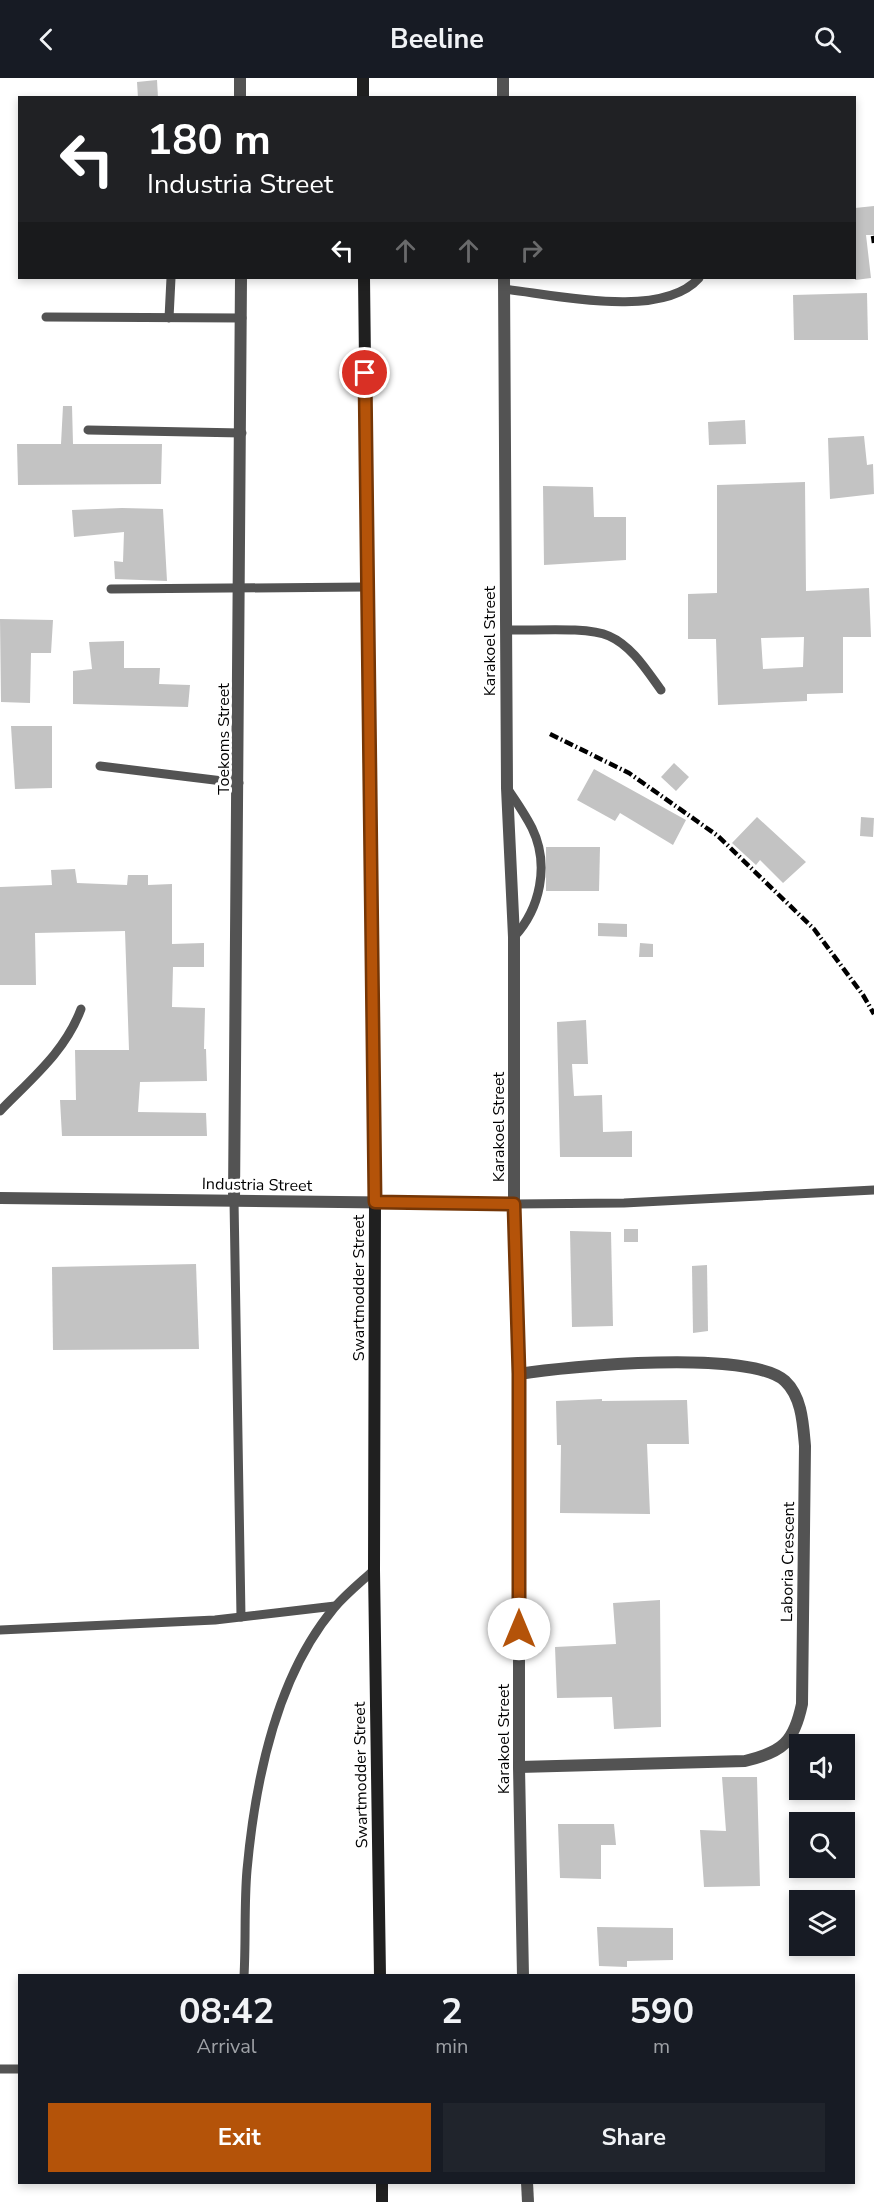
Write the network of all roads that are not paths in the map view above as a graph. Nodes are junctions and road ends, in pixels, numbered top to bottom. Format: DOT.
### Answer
graph roads {
  1 [pos="240,78"];
  2 [pos="363,78"];
  3 [pos="502,78"];
  4 [pos="240,96"];
  5 [pos="363,96"];
  6 [pos="503,96"];
  7 [pos="171,279"];
  8 [pos="241,279"];
  9 [pos="364,279"];
  10 [pos="698,279"];
  11 [pos="504,283"];
  12 [pos="46,317"];
  13 [pos="169,318"];
  14 [pos="242,318"];
  15 [pos="88,430"];
  16 [pos="242,433"];
  17 [pos="366,587"];
  18 [pos="111,590"];
  19 [pos="240,590"];
  20 [pos="506,630"];
  21 [pos="661,690"];
  22 [pos="100,766"];
  23 [pos="239,783"];
  24 [pos="507,788"];
  25 [pos="514,937"];
  26 [pos="81,1009"];
  27 [pos="0,1111"];
  28 [pos="874,1190"];
  29 [pos="0,1198"];
  30 [pos="234,1200"];
  31 [pos="375,1202"];
  32 [pos="514,1204"];
  33 [pos="519,1374"];
  34 [pos="374,1570"];
  35 [pos="335,1606"];
  36 [pos="241,1617"];
  37 [pos="0,1630"];
  38 [pos="519,1767"];
  39 [pos="244,1974"];
  40 [pos="380,1974"];
  41 [pos="523,1974"];
  42 [pos="0,2069"];
  43 [pos="18,2069"];
  44 [pos="382,2184"];
  45 [pos="527,2184"];
  46 [pos="382,2202"];
  47 [pos="528,2202"];
  1 -- 4 [label="street"];
  2 -- 5 [label="main road"];
  3 -- 6 [label="street"];
  7 -- 13 [label="lane"];
  8 -- 14 [label="street, Toekoms Street"];
  9 -- 17 [label="main road, Swartmodder Street"];
  10 -- 11 [label="lane"];
  11 -- 20 [label="street, Karakoel Street"];
  12 -- 13 [label="lane"];
  13 -- 14 [label="lane"];
  14 -- 16 [label="street, Toekoms Street"];
  15 -- 16 [label="lane"];
  16 -- 19 [label="street, Toekoms Street"];
  17 -- 19 [label="lane"];
  17 -- 31 [label="main road, Swartmodder Street"];
  18 -- 19 [label="lane"];
  19 -- 23 [label="street, Toekoms Street"];
  20 -- 21 [label="lane"];
  20 -- 24 [label="street, Karakoel Street"];
  22 -- 23 [label="lane"];
  23 -- 30 [label="street, Toekoms Street"];
  24 -- 25 [label="street, Karakoel Street"];
  24 -- 25 [label="lane"];
  25 -- 32 [label="street, Karakoel Street"];
  26 -- 27 [label="lane"];
  28 -- 32 [label="lane"];
  29 -- 30 [label="street, Industria Street"];
  30 -- 31 [label="street, Industria Street"];
  30 -- 36 [label="lane"];
  31 -- 32 [label="street, Industria Street"];
  31 -- 34 [label="main road, Swartmodder Street"];
  32 -- 33 [label="street, Karakoel Street"];
  33 -- 38 [label="street, Karakoel Street"];
  33 -- 38 [label="street, Laboria Crescent"];
  34 -- 35 [label="lane"];
  34 -- 40 [label="main road, Swartmodder Street"];
  35 -- 36 [label="lane"];
  35 -- 39 [label="lane"];
  36 -- 37 [label="lane"];
  38 -- 41 [label="street, Karakoel Street"];
  42 -- 43 [label="lane"];
  44 -- 46 [label="main road"];
  45 -- 47 [label="street"];
}
